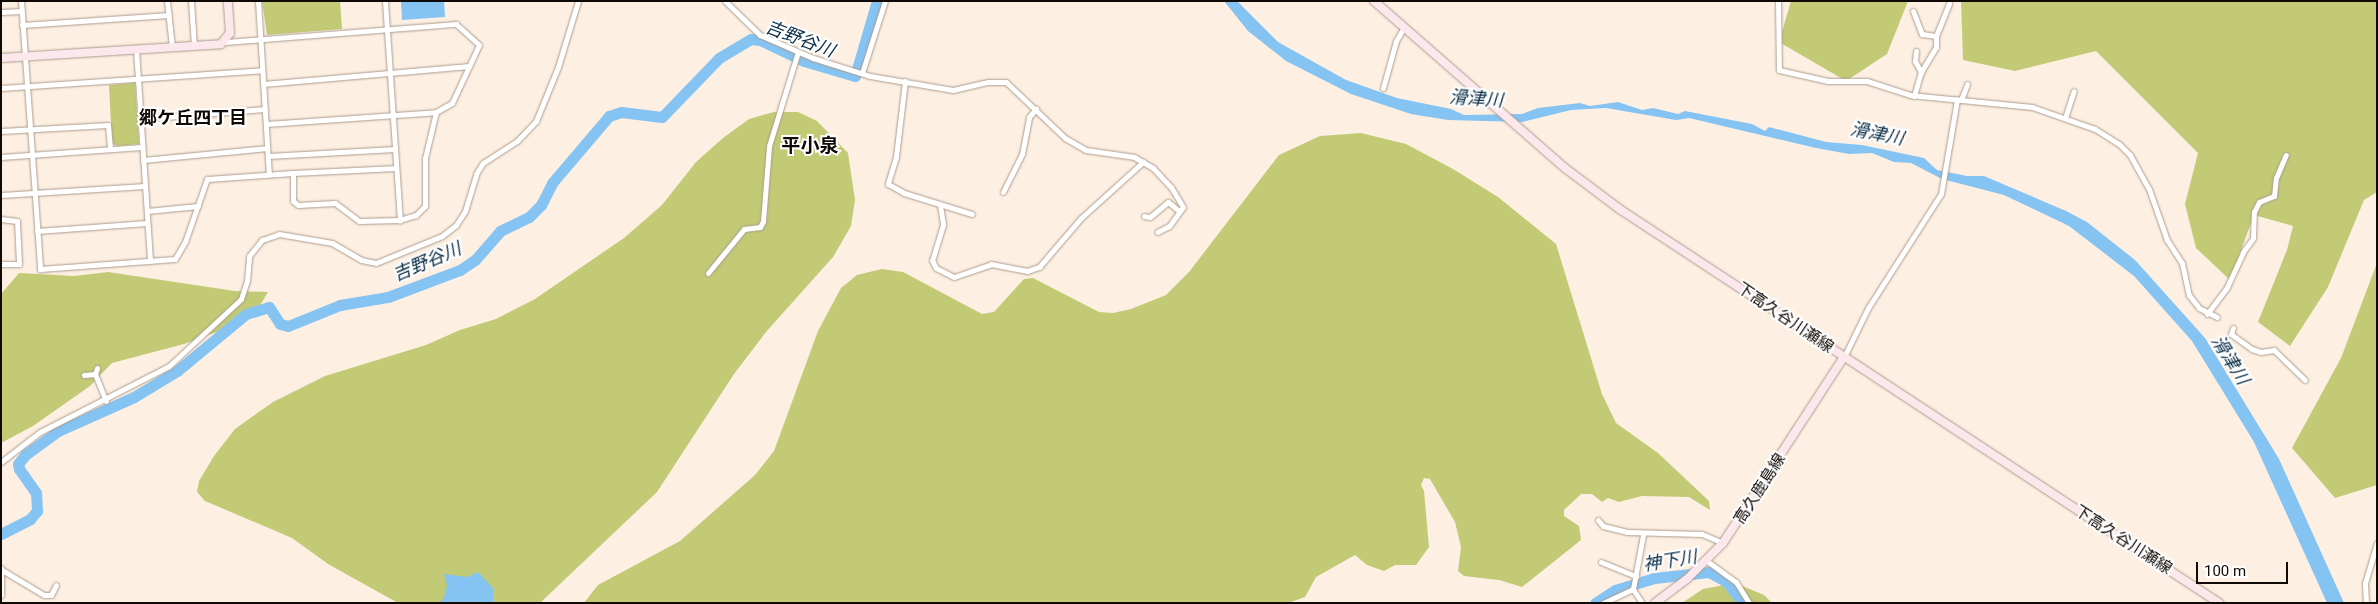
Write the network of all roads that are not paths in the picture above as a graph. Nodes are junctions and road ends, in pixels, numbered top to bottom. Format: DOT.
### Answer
graph roads {
  1 [pos="21,1"];
  2 [pos="168,1"];
  3 [pos="191,1"];
  4 [pos="228,1"];
  5 [pos="258,1"];
  6 [pos="385,1"];
  7 [pos="578,1"];
  8 [pos="725,1"];
  9 [pos="885,1"];
  10 [pos="1778,1"];
  11 [pos="1376,2"];
  12 [pos="1949,3"];
  13 [pos="22,11"];
  14 [pos="1913,11"];
  15 [pos="1,12"];
  16 [pos="169,15"];
  17 [pos="22,25"];
  18 [pos="1404,27"];
  19 [pos="387,30"];
  20 [pos="1936,36"];
  21 [pos="260,41"];
  22 [pos="226,42"];
  23 [pos="194,46"];
  24 [pos="172,47"];
  25 [pos="136,49"];
  26 [pos="1916,51"];
  27 [pos="796,56"];
  28 [pos="25,57"];
  29 [pos="1,58"];
  30 [pos="470,66"];
  31 [pos="262,70"];
  32 [pos="858,72"];
  33 [pos="1921,72"];
  34 [pos="390,74"];
  35 [pos="138,79"];
  36 [pos="904,81"];
  37 [pos="263,84"];
  38 [pos="1967,84"];
  39 [pos="27,86"];
  40 [pos="1,88"];
  41 [pos="1383,88"];
  42 [pos="2074,91"];
  43 [pos="1914,96"];
  44 [pos="1959,99"];
  45 [pos="264,109"];
  46 [pos="1036,109"];
  47 [pos="436,112"];
  48 [pos="141,118"];
  49 [pos="393,118"];
  50 [pos="2065,118"];
  51 [pos="266,124"];
  52 [pos="30,128"];
  53 [pos="1,131"];
  54 [pos="142,147"];
  55 [pos="267,148"];
  56 [pos="110,149"];
  57 [pos="395,149"];
  58 [pos="32,155"];
  59 [pos="2286,155"];
  60 [pos="268,156"];
  61 [pos="1,157"];
  62 [pos="143,160"];
  63 [pos="1143,162"];
  64 [pos="396,168"];
  65 [pos="293,173"];
  66 [pos="269,174"];
  67 [pos="145,186"];
  68 [pos="1003,192"];
  69 [pos="35,193"];
  70 [pos="1,195"];
  71 [pos="940,205"];
  72 [pos="198,206"];
  73 [pos="147,211"];
  74 [pos="1179,211"];
  75 [pos="972,214"];
  76 [pos="1144,216"];
  77 [pos="1,219"];
  78 [pos="400,220"];
  79 [pos="148,223"];
  80 [pos="37,230"];
  81 [pos="1157,232"];
  82 [pos="150,261"];
  83 [pos="1,264"];
  84 [pos="708,274"];
  85 [pos="2208,314"];
  86 [pos="2217,317"];
  87 [pos="2233,328"];
  88 [pos="1844,357"];
  89 [pos="97,368"];
  90 [pos="95,374"];
  91 [pos="84,375"];
  92 [pos="2305,380"];
  93 [pos="106,401"];
  94 [pos="1,462"];
  95 [pos="1598,520"];
  96 [pos="1643,534"];
  97 [pos="1723,543"];
  98 [pos="2377,543"];
  99 [pos="1708,561"];
  100 [pos="1601,562"];
  101 [pos="2,569"];
  102 [pos="1635,583"];
  103 [pos="56,585"];
  104 [pos="1,595"];
  105 [pos="1603,603"];
  106 [pos="1642,603"];
  107 [pos="1655,603"];
  108 [pos="1748,603"];
  109 [pos="2219,603"];
  110 [pos="2366,603"];
  1 -- 13 [label="street"];
  2 -- 16 [label="street"];
  3 -- 23 [label="street"];
  4 -- 22 [label="main road"];
  5 -- 21 [label="street"];
  6 -- 19 [label="street"];
  7 -- 93 [label="street"];
  8 -- 27 [label="street"];
  9 -- 32 [label="street"];
  10 -- 43 [label="street"];
  11 -- 18 [label="main road, 下高久谷川瀬線"];
  12 -- 20 [label="street"];
  13 -- 15 [label="street"];
  13 -- 17 [label="street"];
  14 -- 20 [label="street"];
  16 -- 17 [label="street"];
  16 -- 24 [label="street"];
  17 -- 28 [label="street"];
  18 -- 41 [label="street"];
  18 -- 88 [label="main road, 下高久谷川瀬線"];
  19 -- 21 [label="street"];
  19 -- 30 [label="street"];
  19 -- 34 [label="street"];
  20 -- 33 [label="street"];
  21 -- 22 [label="street"];
  21 -- 31 [label="street"];
  22 -- 23 [label="main road"];
  23 -- 24 [label="main road"];
  24 -- 25 [label="main road"];
  25 -- 28 [label="main road"];
  25 -- 35 [label="street"];
  26 -- 33 [label="street"];
  27 -- 32 [label="street"];
  27 -- 84 [label="street"];
  28 -- 29 [label="main road"];
  28 -- 39 [label="street"];
  30 -- 34 [label="street"];
  30 -- 47 [label="street"];
  31 -- 35 [label="street"];
  31 -- 37 [label="street"];
  32 -- 36 [label="street"];
  33 -- 43 [label="street"];
  34 -- 37 [label="street"];
  34 -- 49 [label="street"];
  35 -- 39 [label="street"];
  35 -- 48 [label="street"];
  36 -- 46 [label="street"];
  36 -- 71 [label="street"];
  37 -- 45 [label="street"];
  38 -- 44 [label="street"];
  39 -- 40 [label="street"];
  39 -- 52 [label="street"];
  42 -- 50 [label="street"];
  43 -- 44 [label="street"];
  44 -- 50 [label="street"];
  44 -- 88 [label="street"];
  45 -- 48 [label="street"];
  45 -- 51 [label="street"];
  46 -- 63 [label="street"];
  46 -- 68 [label="street"];
  47 -- 49 [label="street"];
  47 -- 78 [label="street"];
  48 -- 54 [label="street"];
  49 -- 51 [label="street"];
  49 -- 57 [label="street"];
  50 -- 85 [label="street"];
  51 -- 55 [label="street"];
  52 -- 53 [label="street"];
  52 -- 56 [label="street"];
  52 -- 58 [label="street"];
  54 -- 56 [label="street"];
  54 -- 62 [label="street"];
  55 -- 60 [label="street"];
  55 -- 62 [label="street"];
  56 -- 58 [label="street"];
  57 -- 60 [label="street"];
  57 -- 64 [label="street"];
  58 -- 61 [label="street"];
  58 -- 69 [label="street"];
  59 -- 85 [label="street"];
  60 -- 66 [label="street"];
  62 -- 67 [label="street"];
  63 -- 71 [label="street"];
  63 -- 74 [label="street"];
  64 -- 65 [label="street"];
  64 -- 78 [label="street"];
  65 -- 66 [label="street"];
  65 -- 78 [label="street"];
  66 -- 72 [label="street"];
  67 -- 69 [label="street"];
  67 -- 73 [label="street"];
  69 -- 70 [label="street"];
  69 -- 80 [label="street"];
  71 -- 75 [label="street"];
  72 -- 73 [label="street"];
  72 -- 82 [label="street"];
  73 -- 79 [label="street"];
  74 -- 76 [label="street"];
  74 -- 81 [label="street"];
  77 -- 83 [label="street"];
  79 -- 80 [label="street"];
  79 -- 82 [label="street"];
  80 -- 82 [label="street"];
  85 -- 86 [label="street"];
  87 -- 92 [label="street"];
  88 -- 97 [label="main road, 高久鹿島線"];
  88 -- 109 [label="main road, 下高久谷川瀬線"];
  89 -- 90 [label="street"];
  90 -- 91 [label="street"];
  90 -- 93 [label="street"];
  93 -- 94 [label="street"];
  95 -- 96 [label="street"];
  96 -- 97 [label="street"];
  96 -- 102 [label="street"];
  97 -- 99 [label="main road, 高久鹿島線"];
  98 -- 110 [label="street"];
  99 -- 107 [label="main road, 高久鹿島線"];
  99 -- 108 [label="street"];
  100 -- 102 [label="street"];
  101 -- 103 [label="street"];
  101 -- 104 [label="street"];
  102 -- 105 [label="street"];
  102 -- 106 [label="street"];
}
